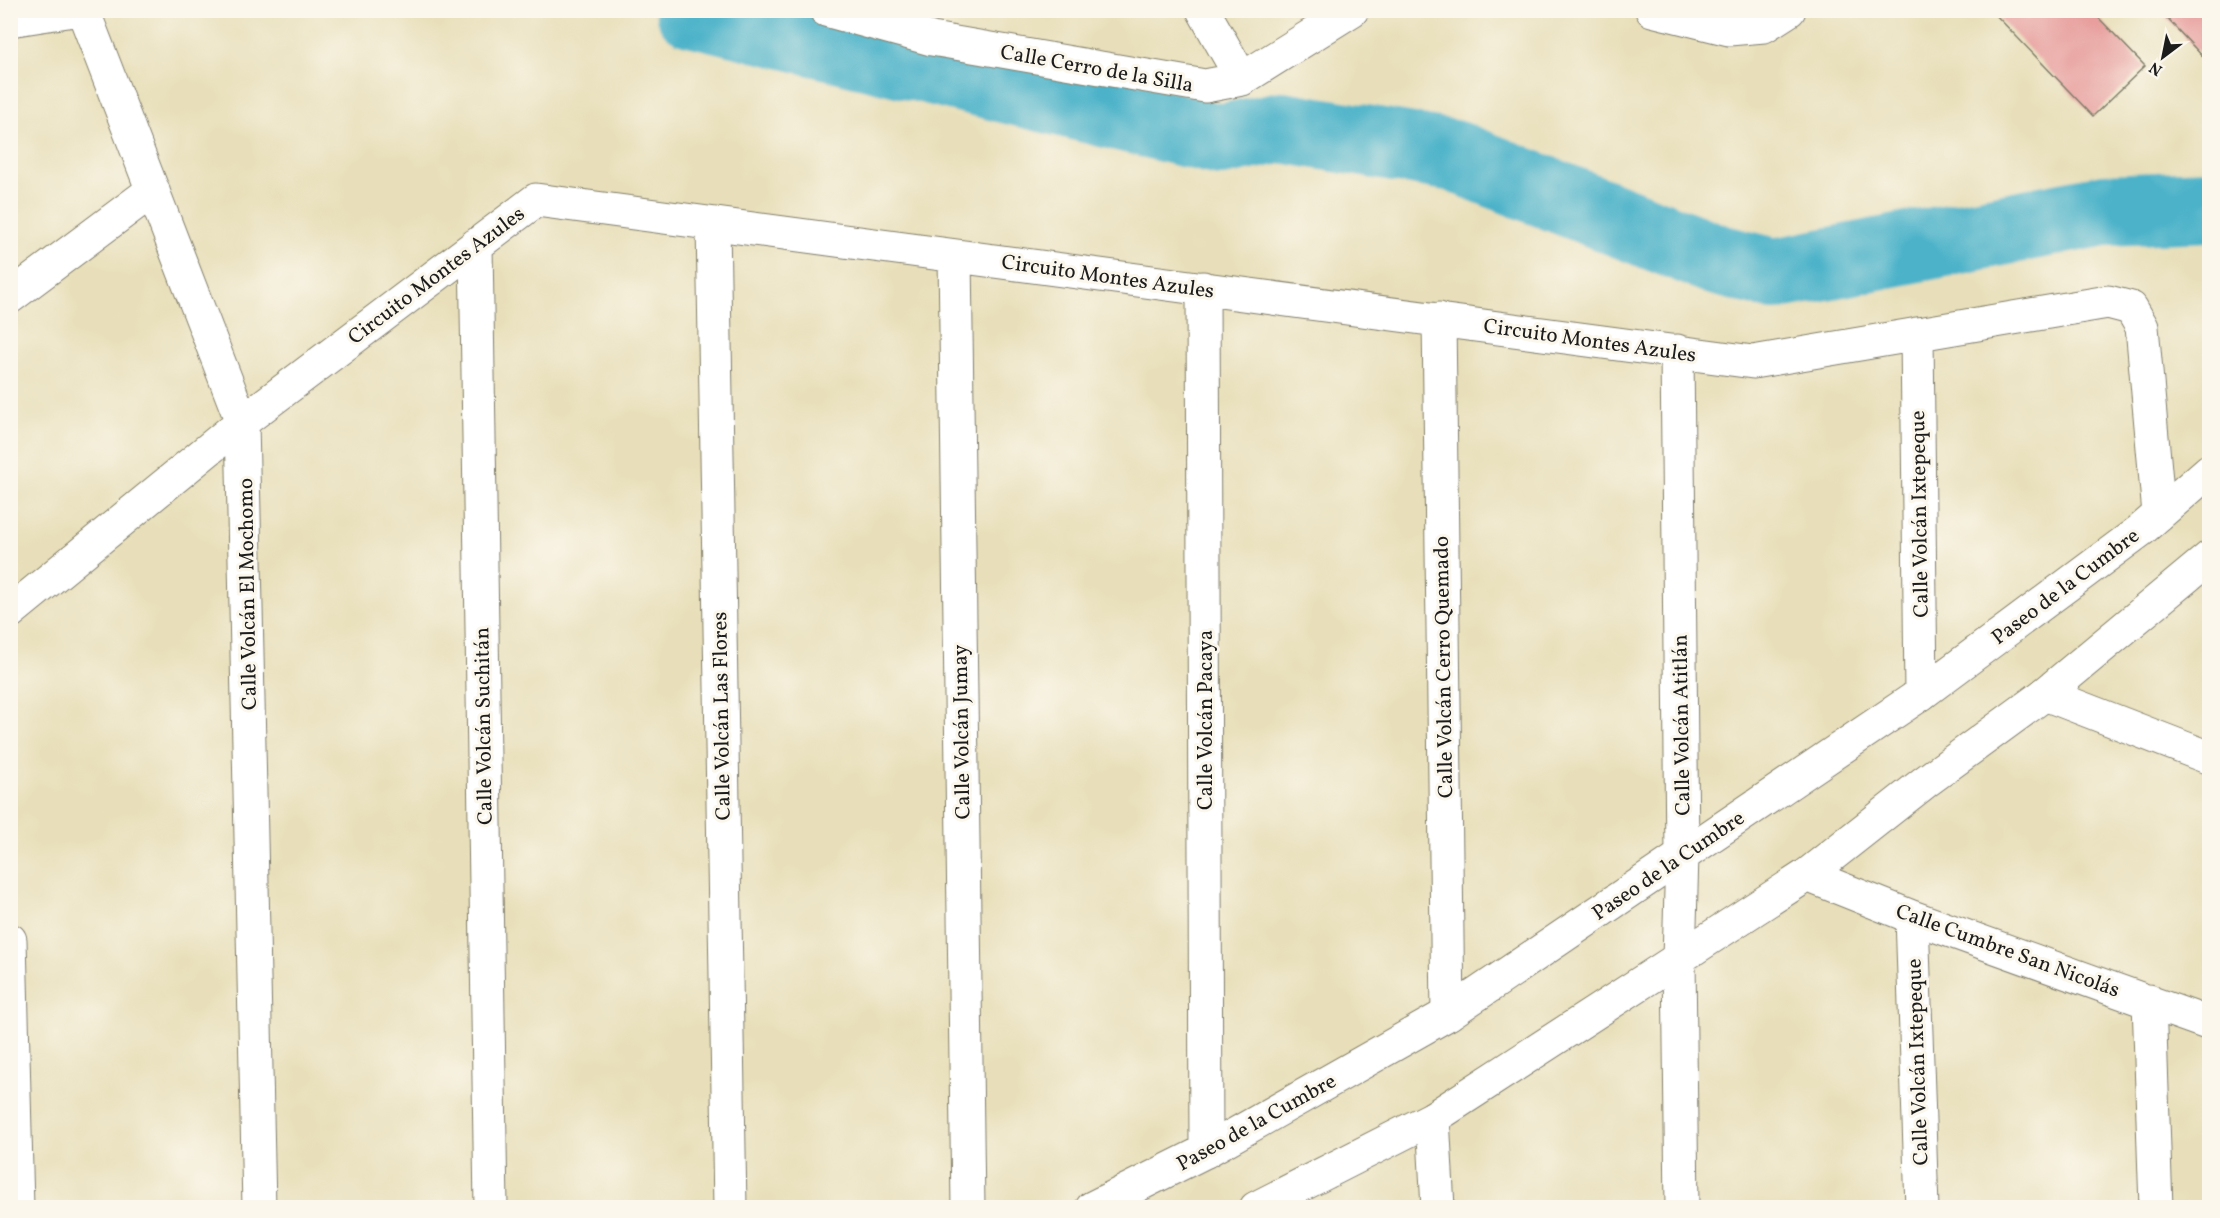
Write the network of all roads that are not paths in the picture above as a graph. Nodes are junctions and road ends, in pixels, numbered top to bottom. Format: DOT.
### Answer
graph roads {
  1 [pos="74,10"];
  2 [pos="83,10"];
  3 [pos="826,10"];
  4 [pos="916,10"];
  5 [pos="1203,10"];
  6 [pos="1352,10"];
  7 [pos="1652,10"];
  8 [pos="1790,10"];
  9 [pos="10,20"];
  10 [pos="932,39"];
  11 [pos="1242,79"];
  12 [pos="153,190"];
  13 [pos="713,224"];
  14 [pos="476,245"];
  15 [pos="955,256"];
  16 [pos="1203,288"];
  17 [pos="10,297"];
  18 [pos="1439,320"];
  19 [pos="1917,334"];
  20 [pos="1677,351"];
  21 [pos="242,422"];
  22 [pos="2210,470"];
  23 [pos="2159,514"];
  24 [pos="2210,557"];
  25 [pos="10,612"];
  26 [pos="1921,694"];
  27 [pos="2046,694"];
  28 [pos="2210,758"];
  29 [pos="1682,855"];
  30 [pos="1807,875"];
  31 [pos="1912,917"];
  32 [pos="10,940"];
  33 [pos="1679,959"];
  34 [pos="2149,1001"];
  35 [pos="1448,1014"];
  36 [pos="2210,1024"];
  37 [pos="1433,1118"];
  38 [pos="1206,1151"];
  39 [pos="17,1208"];
  40 [pos="259,1208"];
  41 [pos="490,1208"];
  42 [pos="730,1208"];
  43 [pos="968,1208"];
  44 [pos="1092,1208"];
  45 [pos="1256,1208"];
  46 [pos="1438,1208"];
  47 [pos="1682,1208"];
  48 [pos="1922,1208"];
  49 [pos="2156,1208"];
  1 -- 9 [label="street"];
  2 -- 12 [label="street, Calle Volcán El Mochomo"];
  3 -- 10 [label="street, Calle Cerro de la Silla"];
  4 -- 10 [label="street"];
  5 -- 11 [label="street"];
  6 -- 11 [label="street, Calle Cerro de la Silla"];
  7 -- 8 [label="street"];
  10 -- 11 [label="street, Calle Cerro de la Silla"];
  12 -- 17 [label="street"];
  12 -- 21 [label="street, Calle Volcán El Mochomo"];
  13 -- 14 [label="street, Circuito Montes Azules"];
  13 -- 15 [label="street, Circuito Montes Azules"];
  13 -- 42 [label="street, Calle Volcán Las Flores"];
  14 -- 21 [label="street, Circuito Montes Azules"];
  14 -- 41 [label="street, Calle Volcán Suchitán"];
  15 -- 16 [label="street, Circuito Montes Azules"];
  15 -- 43 [label="street, Calle Volcán Jumay"];
  16 -- 18 [label="street, Circuito Montes Azules"];
  16 -- 38 [label="street, Calle Volcán Pacaya"];
  18 -- 20 [label="street, Circuito Montes Azules"];
  18 -- 35 [label="street, Calle Volcán Cerro Quemado"];
  19 -- 20 [label="street, Circuito Montes Azules"];
  19 -- 23 [label="street, Circuito Montes Azules"];
  19 -- 26 [label="street, Calle Volcán Ixtepeque"];
  20 -- 29 [label="street, Calle Volcán Atitlán"];
  21 -- 25 [label="street, Circuito Montes Azules"];
  21 -- 40 [label="street, Calle Volcán El Mochomo"];
  22 -- 23 [label="street, Paseo de la Cumbre"];
  23 -- 26 [label="street, Paseo de la Cumbre"];
  24 -- 27 [label="street"];
  26 -- 29 [label="street, Paseo de la Cumbre"];
  27 -- 28 [label="street"];
  27 -- 30 [label="street"];
  29 -- 33 [label="street, Calle Volcán Atitlán"];
  29 -- 35 [label="street, Paseo de la Cumbre"];
  30 -- 31 [label="street, Calle Cumbre San Nicolás"];
  30 -- 33 [label="street"];
  31 -- 34 [label="street, Calle Cumbre San Nicolás"];
  31 -- 48 [label="street, Calle Volcán Ixtepeque"];
  32 -- 39 [label="street"];
  33 -- 37 [label="street"];
  33 -- 47 [label="street, Calle Volcán Atitlán"];
  34 -- 36 [label="street, Calle Cumbre San Nicolás"];
  34 -- 49 [label="street"];
  35 -- 38 [label="street, Paseo de la Cumbre"];
  37 -- 45 [label="street"];
  37 -- 46 [label="street"];
  38 -- 44 [label="street, Paseo de la Cumbre"];
}
